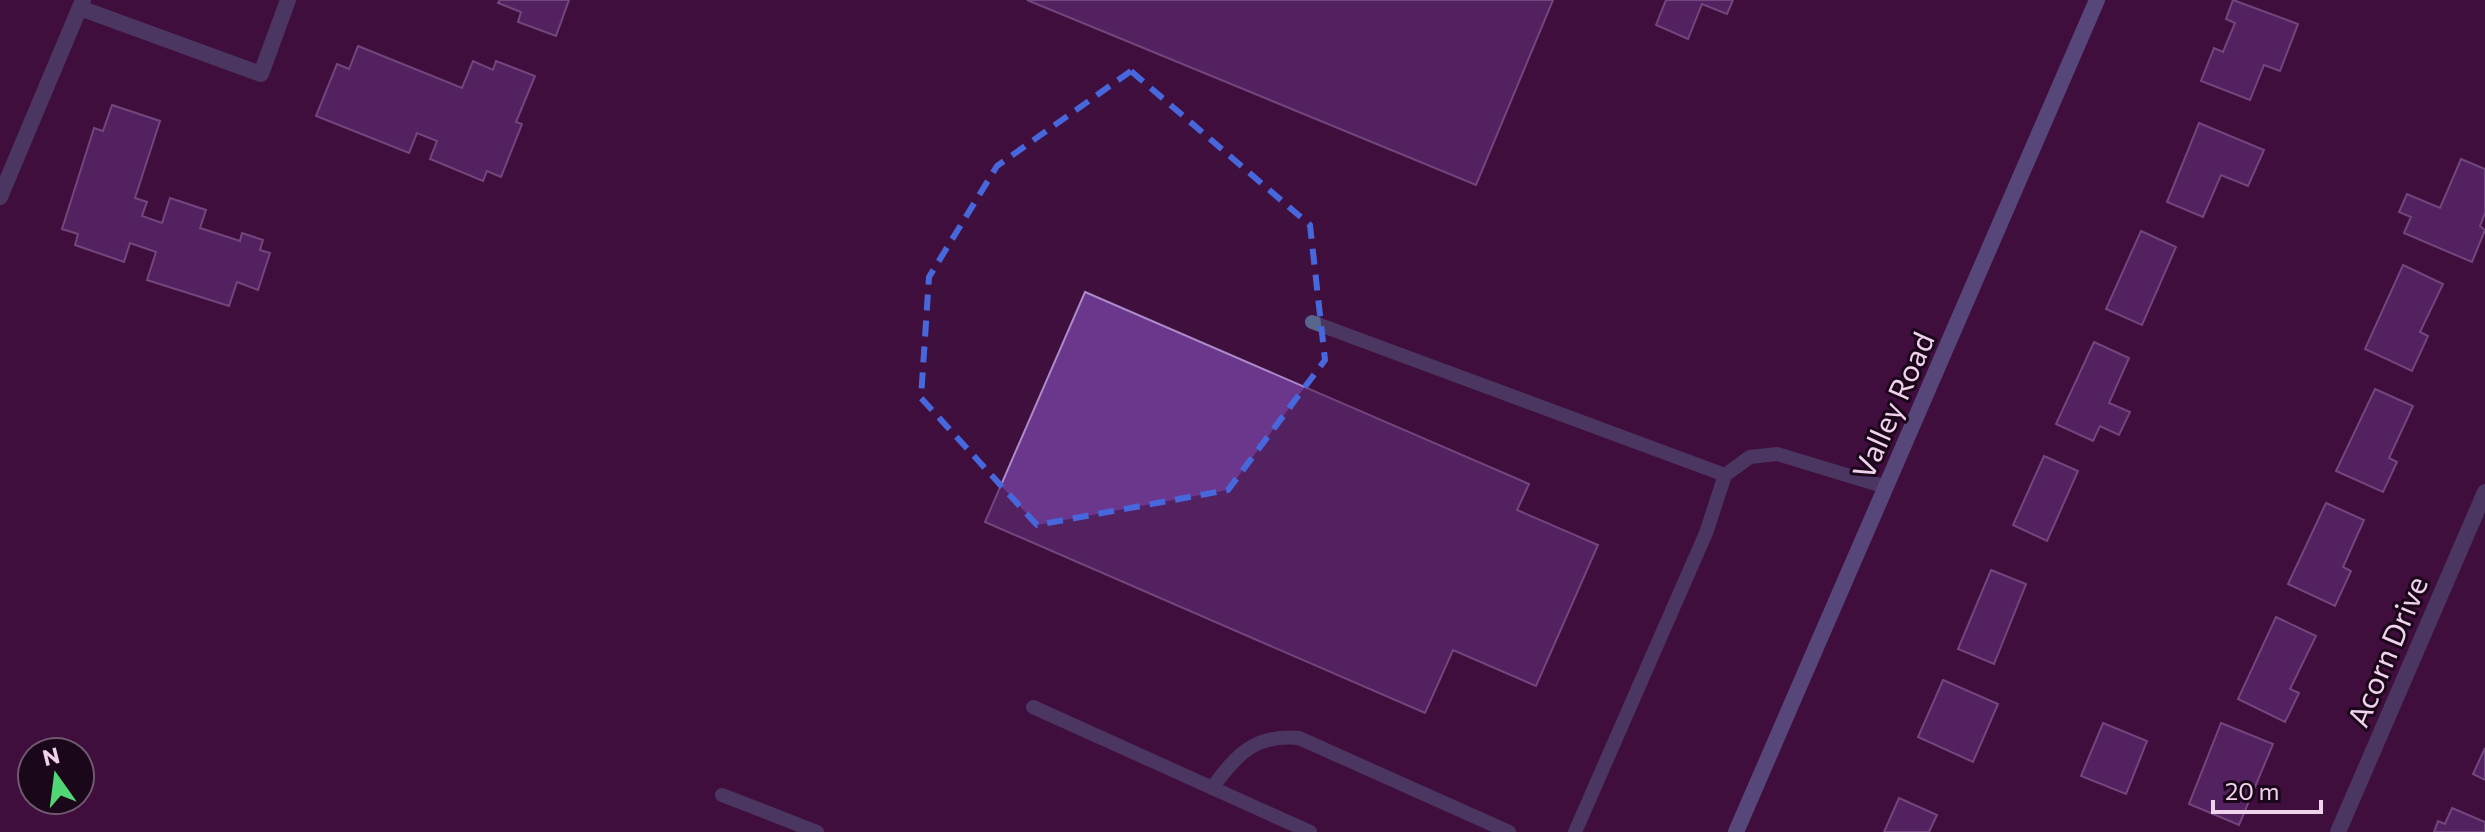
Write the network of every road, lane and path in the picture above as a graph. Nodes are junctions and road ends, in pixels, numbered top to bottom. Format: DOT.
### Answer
graph roads {
  1 [pos="288,0"];
  2 [pos="2097,0"];
  3 [pos="81,4"];
  4 [pos="0,197"];
  5 [pos="1312,322"];
  6 [pos="1725,475"];
  7 [pos="1886,487"];
  8 [pos="2485,492"];
  9 [pos="1033,707"];
  10 [pos="1212,788"];
  11 [pos="722,795"];
  12 [pos="817,832"];
  13 [pos="1310,832"];
  14 [pos="1509,832"];
  15 [pos="1575,832"];
  16 [pos="1736,832"];
  17 [pos="2338,832"];
  1 -- 3 [label="street"];
  2 -- 7 [label="street, Valley Road"];
  3 -- 4 [label="street"];
  5 -- 6 [label="lane"];
  6 -- 7 [label="lane"];
  6 -- 15 [label="lane"];
  7 -- 16 [label="street, Valley Road"];
  8 -- 17 [label="street, Acorn Drive"];
  9 -- 10 [label="lane"];
  10 -- 13 [label="lane"];
  10 -- 14 [label="lane"];
  11 -- 12 [label="lane"];
}
